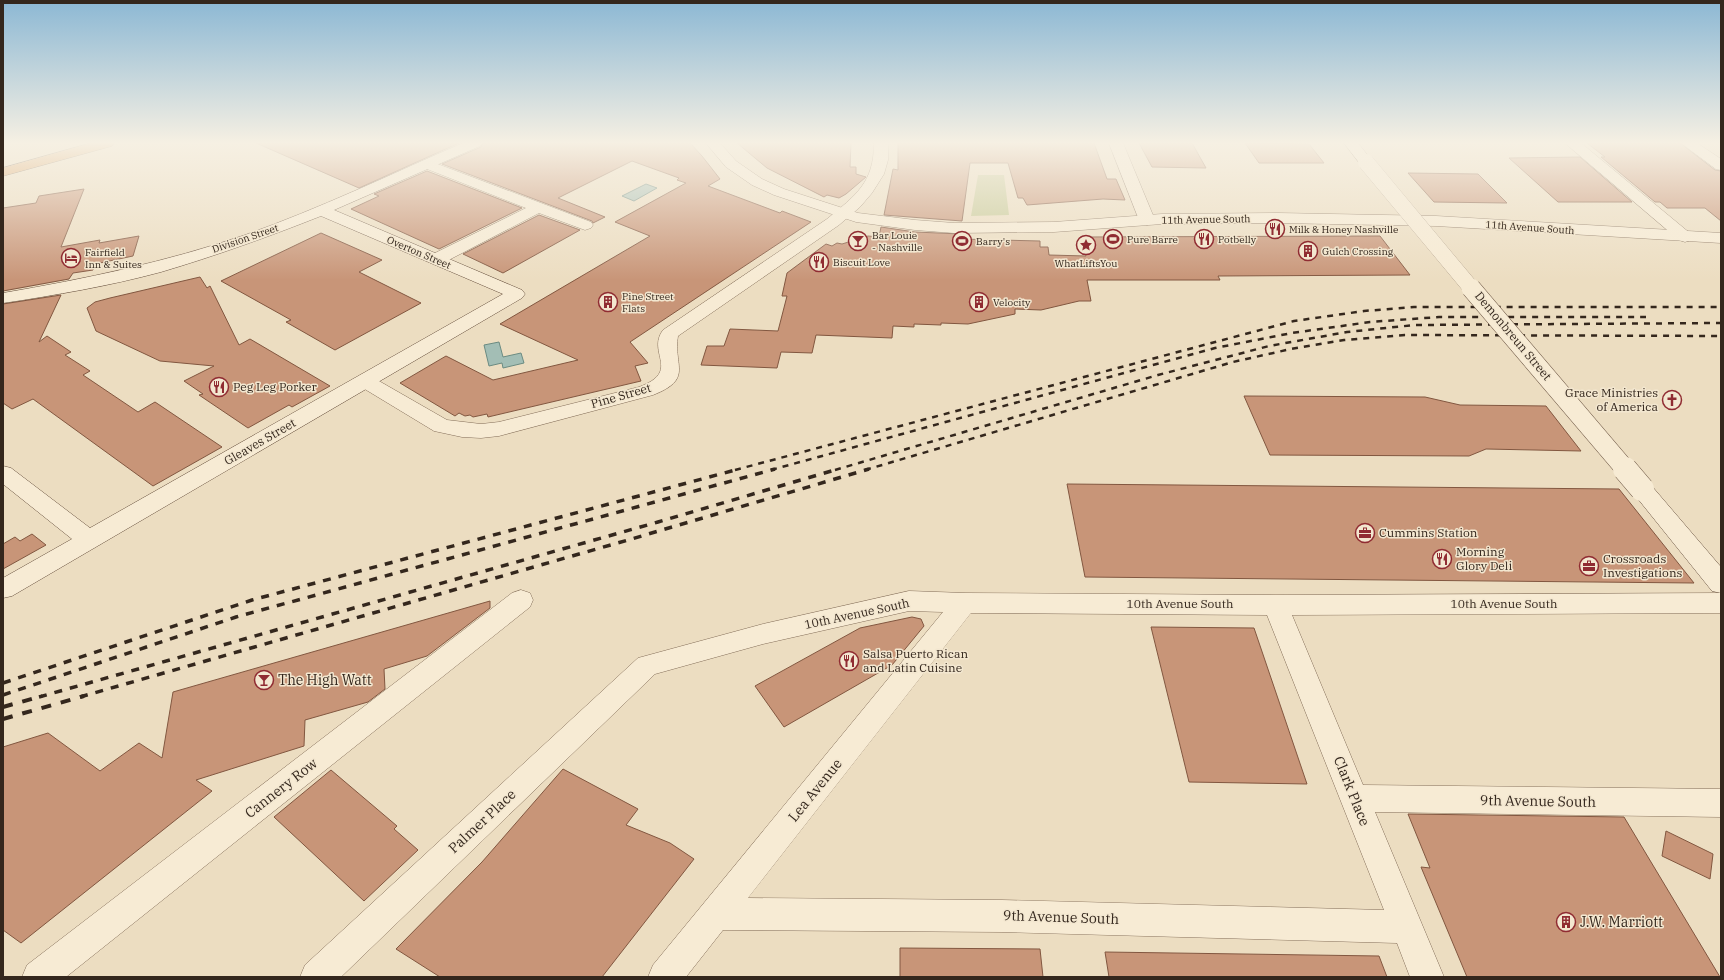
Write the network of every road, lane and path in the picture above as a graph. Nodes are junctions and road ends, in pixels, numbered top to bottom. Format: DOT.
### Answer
graph roads {
  1 [pos="370,189"];
  2 [pos="491,189"];
  3 [pos="772,189"];
  4 [pos="867,189"];
  5 [pos="1134,189"];
  6 [pos="1388,189"];
  7 [pos="1628,189"];
  8 [pos="539,207"];
  9 [pos="321,210"];
  10 [pos="844,213"];
  11 [pos="1147,220"];
  12 [pos="585,225"];
  13 [pos="1685,237"];
  14 [pos="1721,238"];
  15 [pos="437,259"];
  16 [pos="516,294"];
  17 [pos="3,298"];
  18 [pos="365,381"];
  19 [pos="3,473"];
  20 [pos="89,540"];
  21 [pos="1721,584"];
  22 [pos="3,589"];
  23 [pos="522,600"];
  24 [pos="965,603"];
  25 [pos="1721,603"];
  26 [pos="1276,605"];
  27 [pos="647,666"];
  28 [pos="1354,798"];
  29 [pos="1721,804"];
  30 [pos="715,914"];
  31 [pos="1407,927"];
  32 [pos="40,977"];
  33 [pos="317,977"];
  34 [pos="665,977"];
  35 [pos="1427,977"];
  1 -- 9 [label="street, Division Street"];
  2 -- 8 [label="street"];
  3 -- 10 [label="street, 11th Avenue South"];
  4 -- 10 [label="street, Pine Street"];
  5 -- 11 [label="street"];
  6 -- 21 [label="street, Demonbreun Street, bridge"];
  7 -- 13 [label="street"];
  8 -- 12 [label="street"];
  8 -- 15 [label="street"];
  9 -- 15 [label="street, Overton Street"];
  9 -- 17 [label="street, Division Street"];
  10 -- 11 [label="street, 11th Avenue South"];
  10 -- 18 [label="street, Pine Street"];
  11 -- 13 [label="street, 11th Avenue South"];
  13 -- 14 [label="street, 11th Avenue South"];
  15 -- 16 [label="street, Overton Street"];
  16 -- 18 [label="street, Gleaves Street"];
  18 -- 20 [label="street, Gleaves Street"];
  19 -- 20 [label="street"];
  20 -- 22 [label="street, Gleaves Street"];
  23 -- 32 [label="street, Cannery Row"];
  24 -- 26 [label="street, 10th Avenue South"];
  24 -- 27 [label="street, 10th Avenue South"];
  24 -- 30 [label="street, Lea Avenue"];
  25 -- 26 [label="street, 10th Avenue South"];
  26 -- 28 [label="street, Clark Place"];
  27 -- 33 [label="street, Palmer Place"];
  28 -- 29 [label="street, 9th Avenue South"];
  28 -- 31 [label="street, Clark Place"];
  30 -- 31 [label="street, 9th Avenue South"];
  30 -- 34 [label="street, Lea Avenue"];
  31 -- 35 [label="street, Clark Place"];
}
